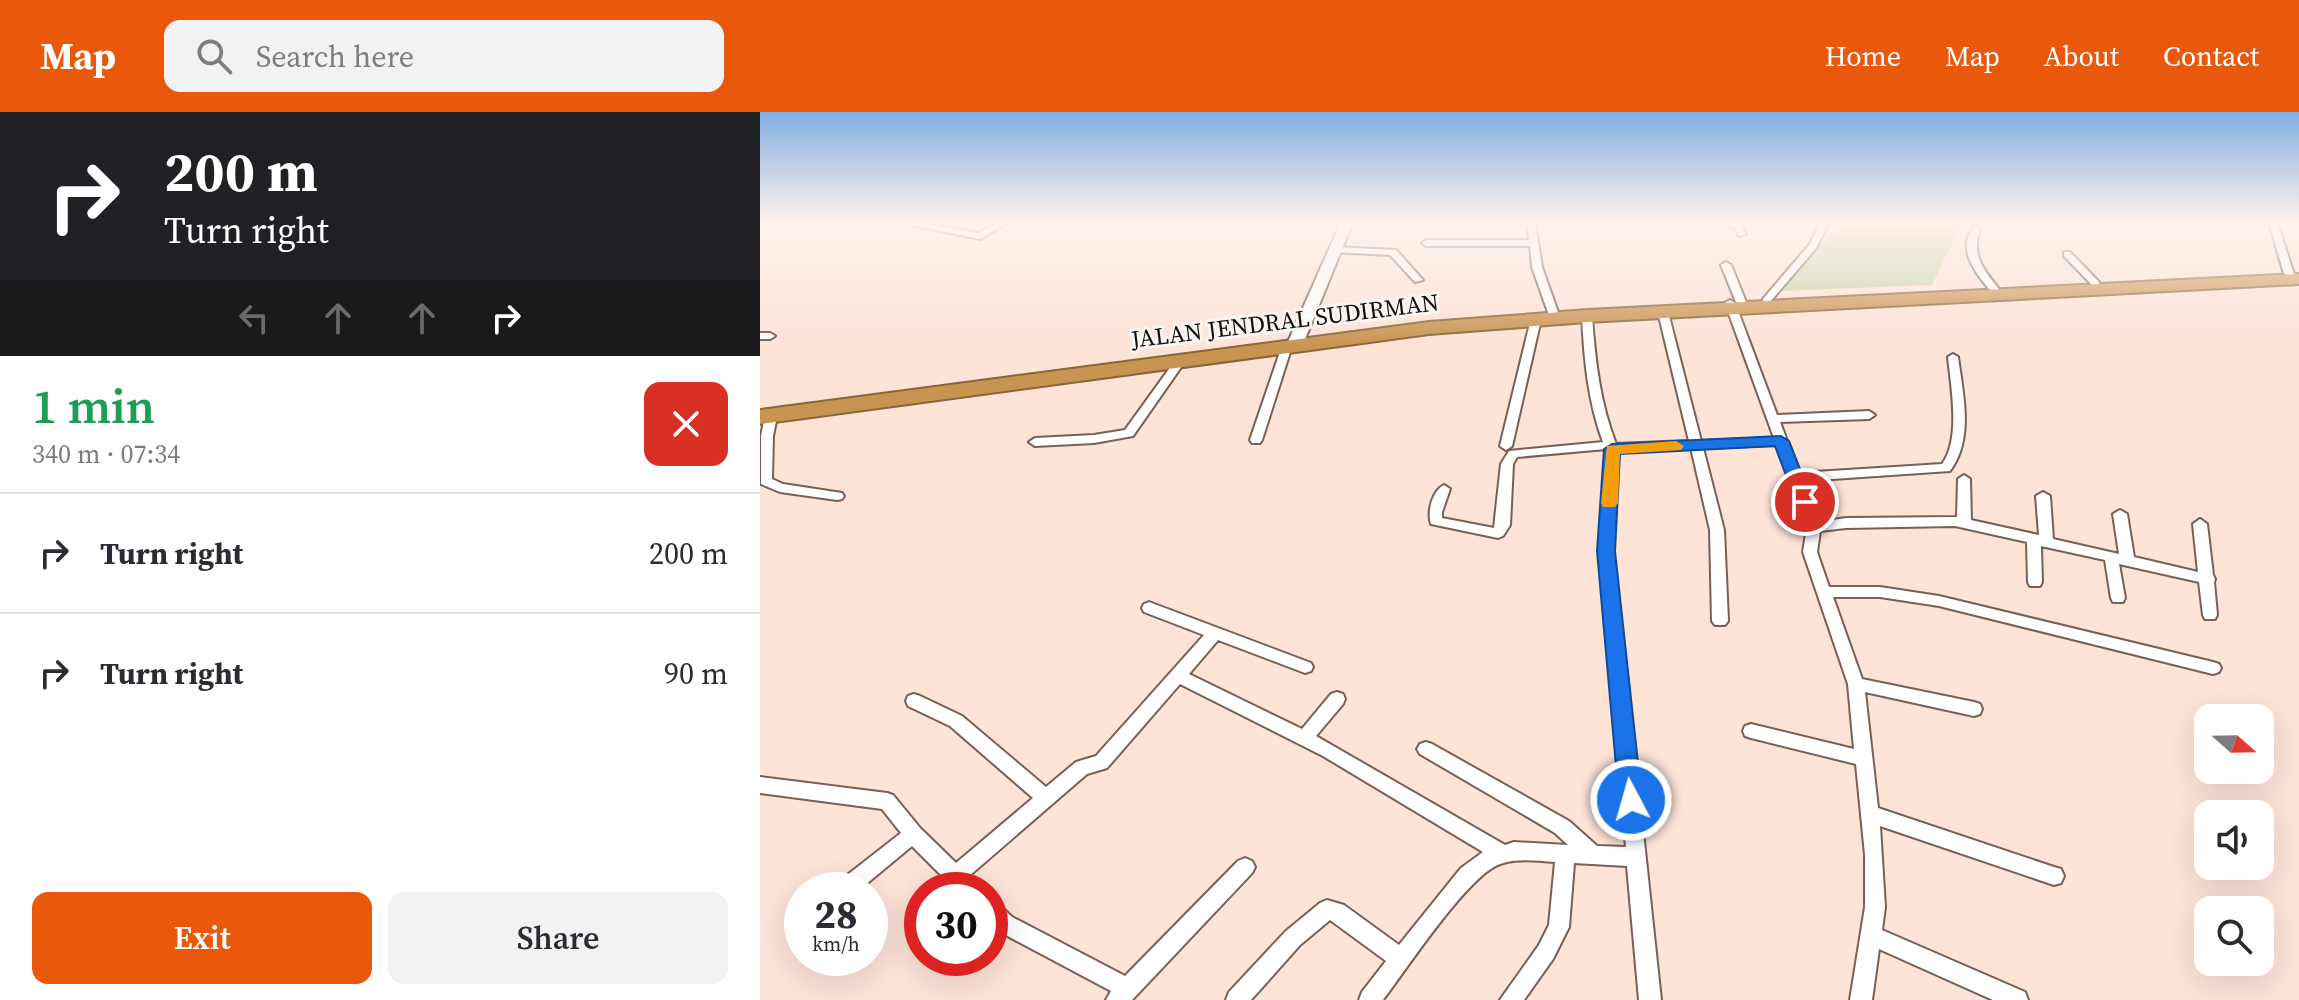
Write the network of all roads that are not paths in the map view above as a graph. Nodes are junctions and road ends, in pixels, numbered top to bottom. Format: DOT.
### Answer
graph roads {
  1 [pos="1329,263"];
  2 [pos="1403,263"];
  3 [pos="1536,263"];
  4 [pos="1798,263"];
  5 [pos="1975,263"];
  6 [pos="2076,263"];
  7 [pos="1726,265"];
  8 [pos="2296,278"];
  9 [pos="1418,280"];
  10 [pos="2096,284"];
  11 [pos="1994,289"];
  12 [pos="1766,301"];
  13 [pos="1734,304"];
  14 [pos="1663,312"];
  15 [pos="1548,316"];
  16 [pos="1587,316"];
  17 [pos="1293,342"];
  18 [pos="1953,357"];
  19 [pos="1181,360"];
  20 [pos="764,415"];
  21 [pos="1869,415"];
  22 [pos="1774,419"];
  23 [pos="1256,440"];
  24 [pos="1781,441"];
  25 [pos="1035,442"];
  26 [pos="1695,445"];
  27 [pos="1506,446"];
  28 [pos="1611,447"];
  29 [pos="1796,477"];
  30 [pos="1964,479"];
  31 [pos="1444,489"];
  32 [pos="837,496"];
  33 [pos="2043,496"];
  34 [pos="2120,514"];
  35 [pos="1964,523"];
  36 [pos="2200,524"];
  37 [pos="1814,527"];
  38 [pos="2040,540"];
  39 [pos="2111,556"];
  40 [pos="2127,560"];
  41 [pos="2208,579"];
  42 [pos="2035,582"];
  43 [pos="1826,592"];
  44 [pos="2118,598"];
  45 [pos="1149,608"];
  46 [pos="2210,615"];
  47 [pos="1720,621"];
  48 [pos="1215,633"];
  49 [pos="1305,667"];
  50 [pos="2213,668"];
  51 [pos="1176,675"];
  52 [pos="1856,684"];
  53 [pos="1337,699"];
  54 [pos="914,701"];
  55 [pos="1974,709"];
  56 [pos="1751,731"];
  57 [pos="1304,739"];
  58 [pos="1426,749"];
  59 [pos="1865,759"];
  60 [pos="760,785"];
  61 [pos="1046,798"];
  62 [pos="1870,814"];
  63 [pos="913,834"];
  64 [pos="1565,853"];
  65 [pos="1503,854"];
  66 [pos="1593,855"];
  67 [pos="1636,857"];
  68 [pos="1245,867"];
  69 [pos="866,872"];
  70 [pos="951,872"];
  71 [pos="960,872"];
  72 [pos="2054,876"];
  73 [pos="1008,926"];
  74 [pos="1872,936"];
  75 [pos="1400,959"];
  76 [pos="1123,994"];
  77 [pos="1237,1000"];
  78 [pos="1370,1000"];
  79 [pos="1511,1000"];
  80 [pos="1650,1000"];
  81 [pos="1861,1000"];
  82 [pos="2017,1000"];
  1 -- 17 [label="street"];
  2 -- 9 [label="street"];
  3 -- 15 [label="street"];
  4 -- 12 [label="street"];
  5 -- 11 [label="street"];
  6 -- 10 [label="street"];
  7 -- 13 [label="street"];
  8 -- 10 [label="highway, JALAN JENDRAL SUDIRMAN"];
  8 -- 13 [label="highway, JALAN JENDRAL SUDIRMAN"];
  10 -- 11 [label="highway, JALAN JENDRAL SUDIRMAN"];
  11 -- 12 [label="highway, JALAN JENDRAL SUDIRMAN"];
  12 -- 13 [label="highway, JALAN JENDRAL SUDIRMAN"];
  13 -- 14 [label="highway, JALAN JENDRAL SUDIRMAN"];
  13 -- 15 [label="highway, JALAN JENDRAL SUDIRMAN"];
  13 -- 22 [label="street"];
  14 -- 16 [label="highway, JALAN JENDRAL SUDIRMAN"];
  14 -- 26 [label="street"];
  15 -- 16 [label="highway, JALAN JENDRAL SUDIRMAN"];
  15 -- 17 [label="highway, JALAN JENDRAL SUDIRMAN"];
  15 -- 27 [label="street"];
  16 -- 28 [label="street"];
  17 -- 19 [label="highway, JALAN JENDRAL SUDIRMAN"];
  17 -- 20 [label="highway, JALAN JENDRAL SUDIRMAN"];
  17 -- 23 [label="street"];
  18 -- 29 [label="street"];
  19 -- 20 [label="highway, JALAN JENDRAL SUDIRMAN"];
  19 -- 25 [label="street"];
  20 -- 32 [label="street"];
  21 -- 22 [label="street"];
  22 -- 24 [label="street"];
  24 -- 26 [label="street"];
  24 -- 29 [label="street"];
  26 -- 28 [label="street"];
  26 -- 47 [label="street"];
  28 -- 31 [label="street"];
  28 -- 67 [label="street"];
  29 -- 37 [label="street"];
  30 -- 35 [label="street"];
  33 -- 38 [label="street"];
  34 -- 40 [label="street"];
  35 -- 37 [label="street"];
  35 -- 38 [label="street"];
  36 -- 41 [label="street"];
  37 -- 43 [label="street"];
  38 -- 39 [label="street"];
  38 -- 42 [label="street"];
  39 -- 40 [label="street"];
  39 -- 44 [label="street"];
  40 -- 41 [label="street"];
  41 -- 46 [label="street"];
  43 -- 50 [label="street"];
  43 -- 52 [label="street"];
  45 -- 48 [label="street"];
  48 -- 49 [label="street"];
  48 -- 51 [label="street"];
  51 -- 57 [label="street"];
  51 -- 61 [label="street"];
  52 -- 55 [label="street"];
  52 -- 59 [label="street"];
  53 -- 57 [label="street"];
  54 -- 61 [label="street"];
  56 -- 59 [label="street"];
  57 -- 65 [label="street"];
  58 -- 66 [label="street"];
  59 -- 62 [label="street"];
  60 -- 63 [label="street"];
  61 -- 71 [label="street"];
  62 -- 72 [label="street"];
  62 -- 74 [label="street"];
  63 -- 69 [label="street"];
  63 -- 70 [label="street"];
  64 -- 65 [label="street"];
  64 -- 66 [label="street"];
  64 -- 79 [label="street"];
  65 -- 75 [label="street"];
  66 -- 67 [label="street"];
  67 -- 80 [label="street"];
  68 -- 76 [label="street"];
  73 -- 76 [label="street"];
  74 -- 81 [label="street"];
  74 -- 82 [label="street"];
  75 -- 77 [label="street"];
  75 -- 78 [label="street"];
}
